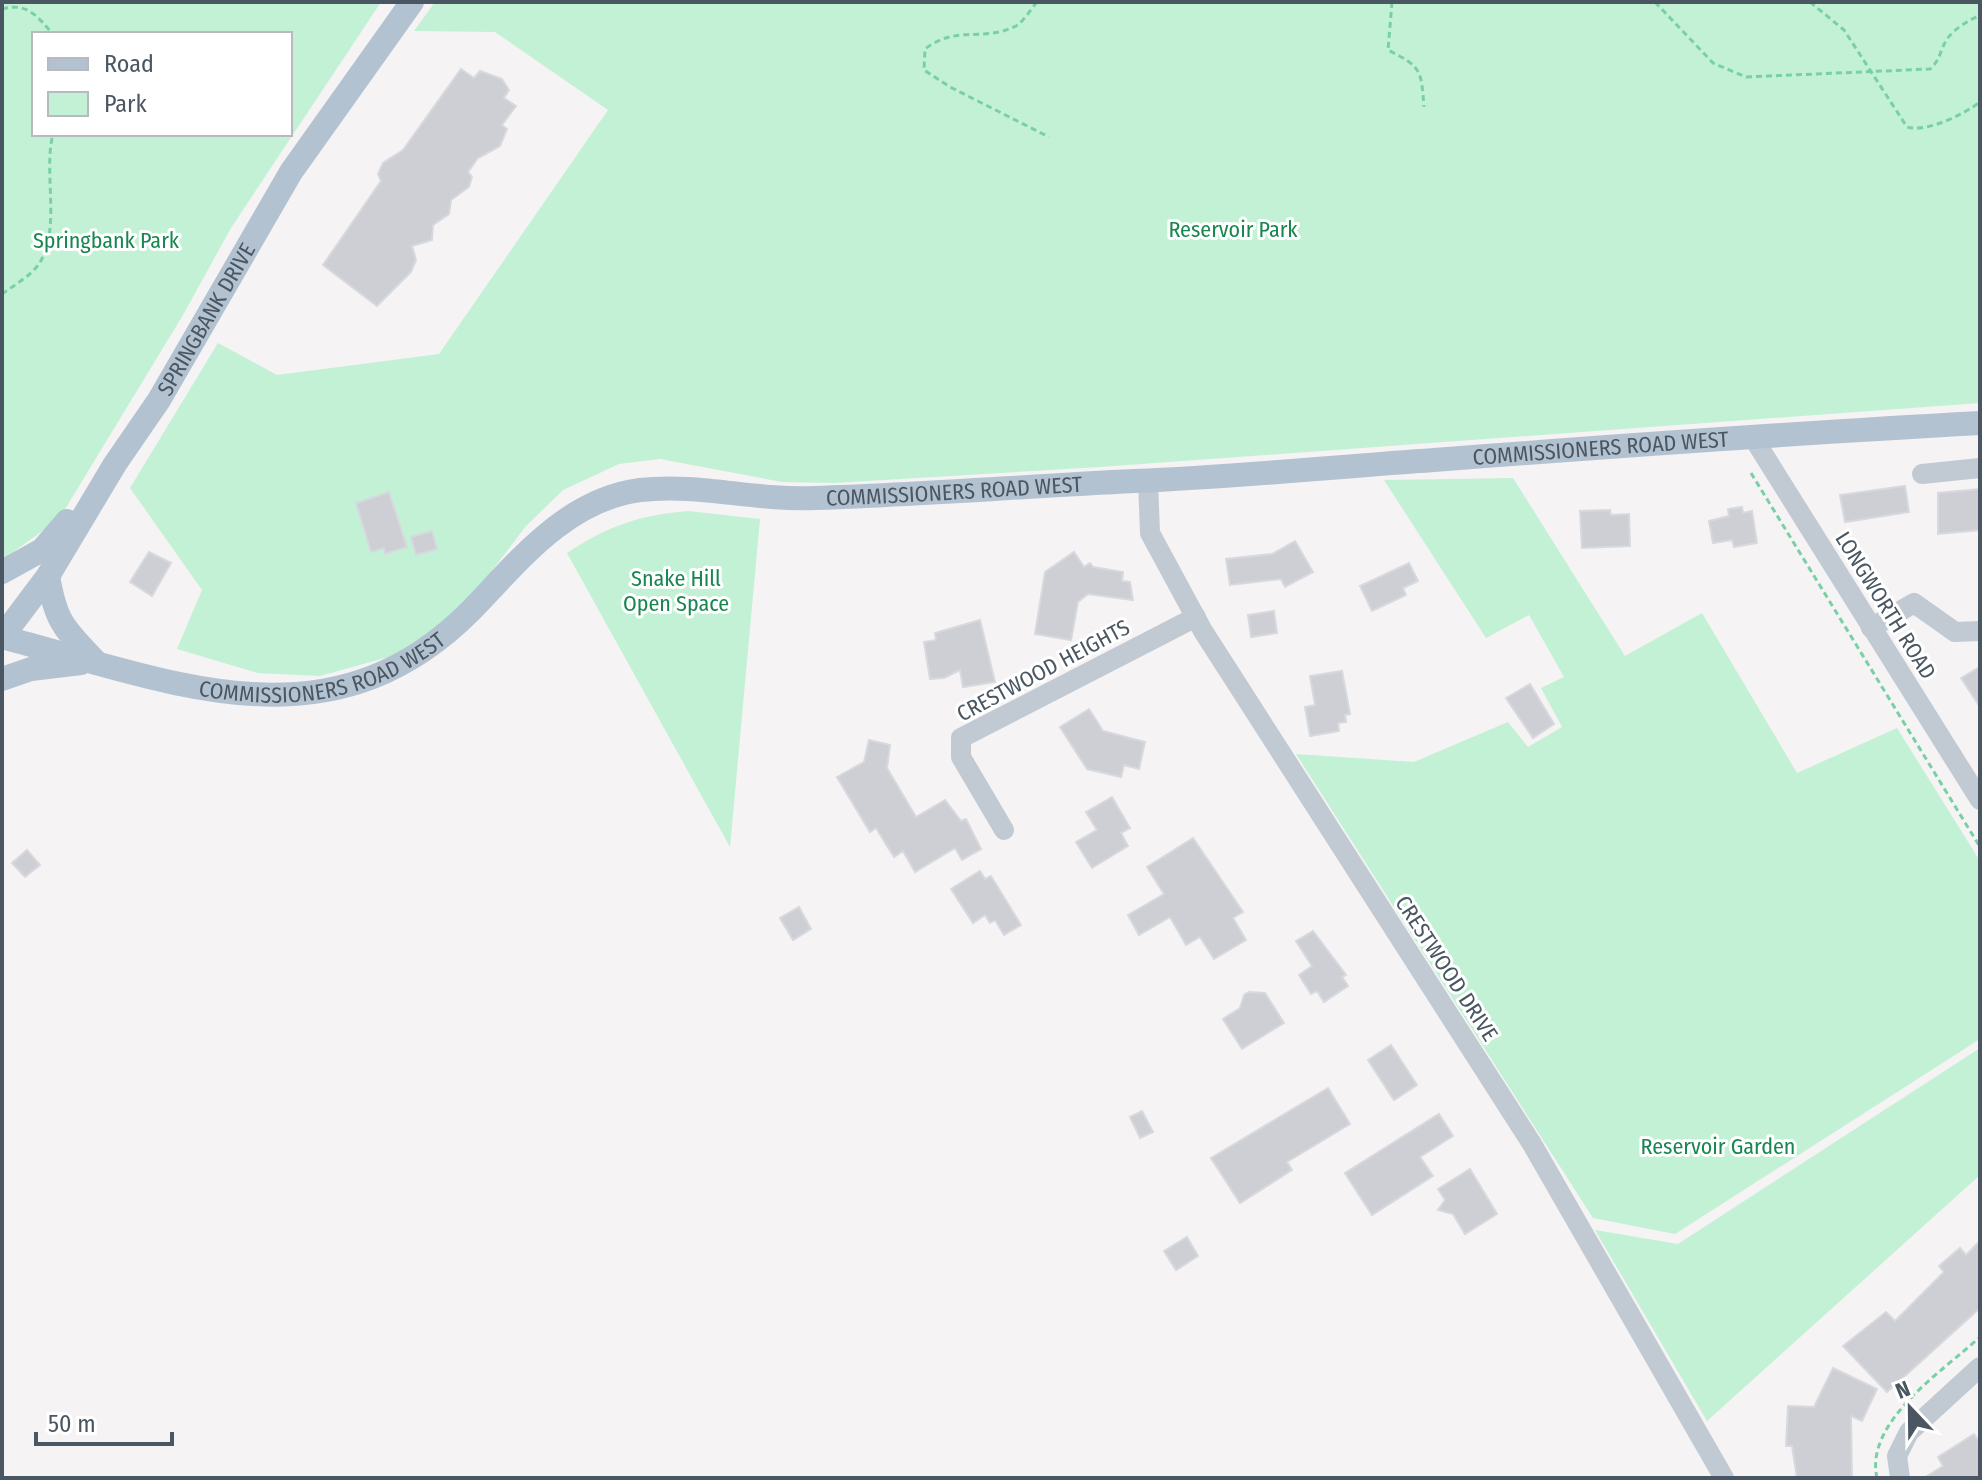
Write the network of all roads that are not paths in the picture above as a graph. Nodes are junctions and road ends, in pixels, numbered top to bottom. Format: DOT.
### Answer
graph roads {
  1 [pos="412,2"];
  2 [pos="1980,423"];
  3 [pos="1752,436"];
  4 [pos="115,464"];
  5 [pos="1980,468"];
  6 [pos="1922,474"];
  7 [pos="1148,481"];
  8 [pos="2,572"];
  9 [pos="48,576"];
  10 [pos="1196,617"];
  11 [pos="1871,628"];
  12 [pos="1980,631"];
  13 [pos="2,637"];
  14 [pos="96,662"];
  15 [pos="2,679"];
  16 [pos="1980,800"];
  17 [pos="1004,830"];
  18 [pos="1980,1367"];
  19 [pos="1724,1478"];
  20 [pos="1900,1478"];
  1 -- 4 [label="main road, SPRINGBANK DRIVE"];
  2 -- 3 [label="main road, COMMISSIONERS ROAD WEST"];
  3 -- 7 [label="main road, COMMISSIONERS ROAD WEST"];
  3 -- 11 [label="street, LONGWORTH ROAD"];
  4 -- 8 [label="main road"];
  4 -- 9 [label="main road, SPRINGBANK DRIVE"];
  5 -- 6 [label="street"];
  7 -- 10 [label="street, CRESTWOOD DRIVE"];
  7 -- 14 [label="main road, COMMISSIONERS ROAD WEST"];
  9 -- 13 [label="main road, SPRINGBANK DRIVE"];
  9 -- 14 [label="main road"];
  10 -- 17 [label="street, CRESTWOOD HEIGHTS"];
  10 -- 19 [label="street, CRESTWOOD DRIVE"];
  11 -- 12 [label="street"];
  11 -- 16 [label="street, LONGWORTH ROAD"];
  13 -- 14 [label="main road, COMMISSIONERS ROAD WEST"];
  14 -- 15 [label="main road"];
  18 -- 20 [label="street"];
}
